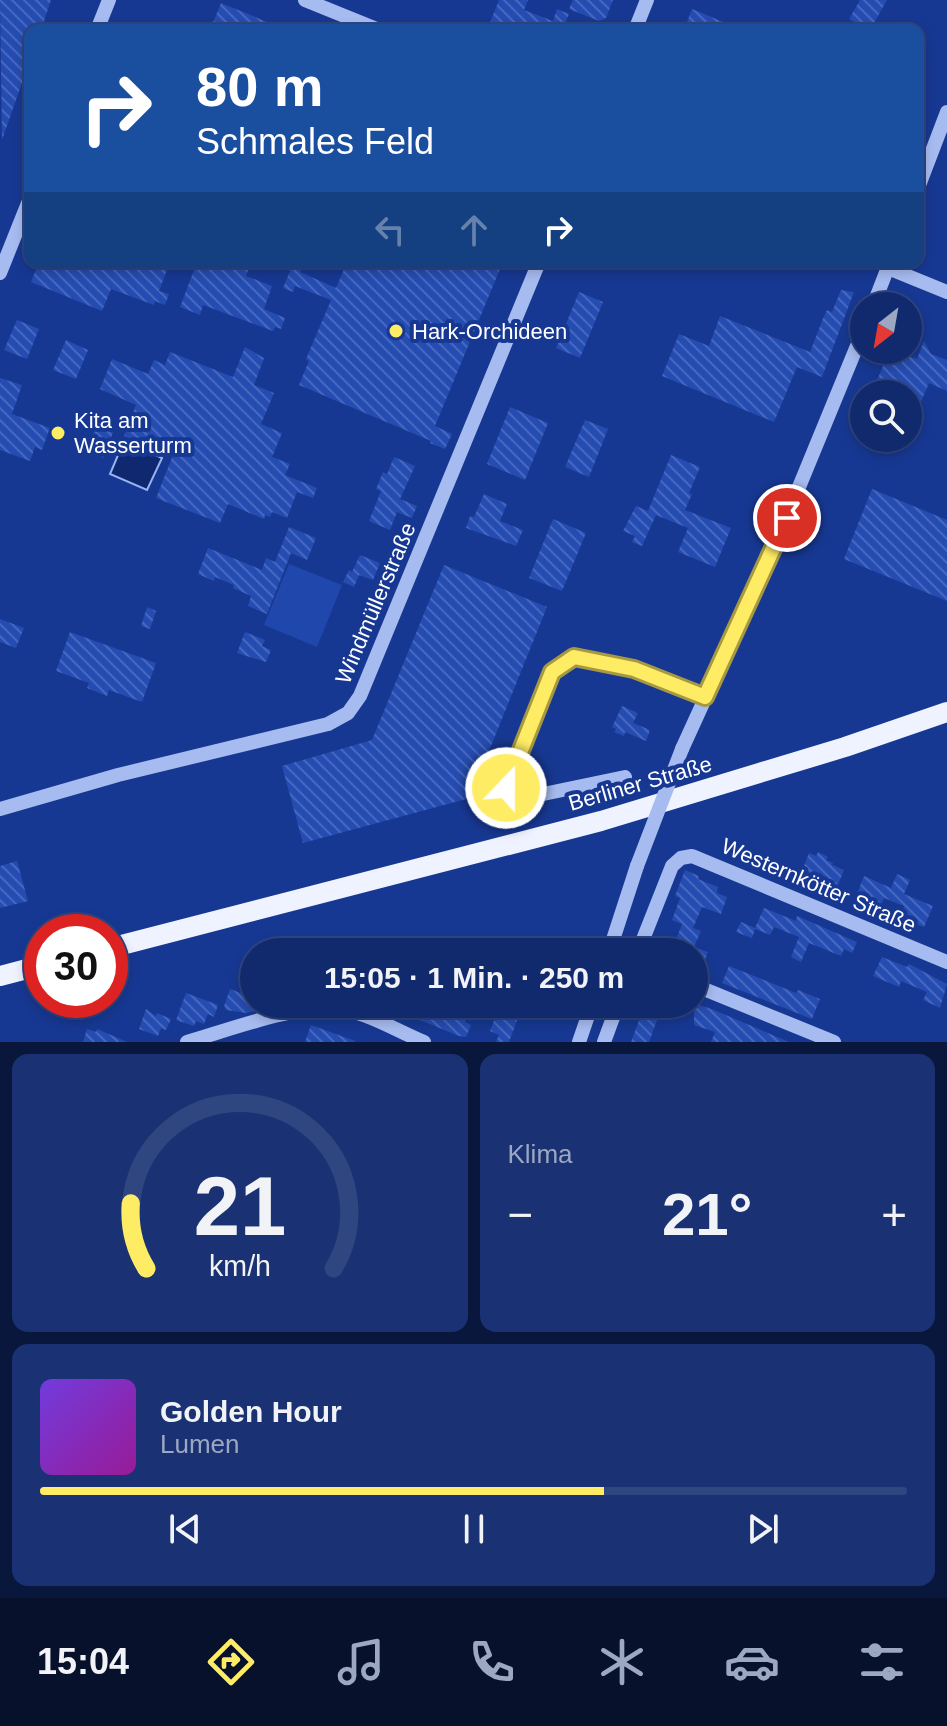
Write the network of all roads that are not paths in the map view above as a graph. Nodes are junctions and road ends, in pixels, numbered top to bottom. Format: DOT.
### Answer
graph roads {
  1 [pos="109,0"];
  2 [pos="305,0"];
  3 [pos="647,0"];
  4 [pos="99,24"];
  5 [pos="364,24"];
  6 [pos="637,24"];
  7 [pos="947,112"];
  8 [pos="924,172"];
  9 [pos="24,213"];
  10 [pos="537,268"];
  11 [pos="888,268"];
  12 [pos="895,268"];
  13 [pos="0,273"];
  14 [pos="878,292"];
  15 [pos="947,292"];
  16 [pos="850,363"];
  17 [pos="705,697"];
  18 [pos="947,712"];
  19 [pos="625,777"];
  20 [pos="0,809"];
  21 [pos="614,938"];
  22 [pos="644,938"];
  23 [pos="128,943"];
  24 [pos="947,962"];
  25 [pos="24,970"];
  26 [pos="0,976"];
  27 [pos="708,991"];
  28 [pos="587,1018"];
  29 [pos="613,1018"];
  30 [pos="187,1042"];
  31 [pos="424,1042"];
  32 [pos="579,1042"];
  33 [pos="604,1042"];
  34 [pos="834,1042"];
  1 -- 4 [label="street"];
  2 -- 5 [label="street"];
  3 -- 6 [label="street"];
  7 -- 8 [label="street"];
  9 -- 13 [label="street"];
  10 -- 20 [label="street, Windmüllerstraße"];
  11 -- 14 [label="street"];
  12 -- 15 [label="street"];
  16 -- 17 [label="street"];
  17 -- 19 [label="street"];
  17 -- 21 [label="street, bridge"];
  18 -- 23 [label="main road, Berliner Straße"];
  22 -- 24 [label="street, Westernkötter Straße"];
  25 -- 26 [label="main road"];
  27 -- 34 [label="street"];
  28 -- 32 [label="street"];
  29 -- 33 [label="street"];
  30 -- 31 [label="street"];
}
